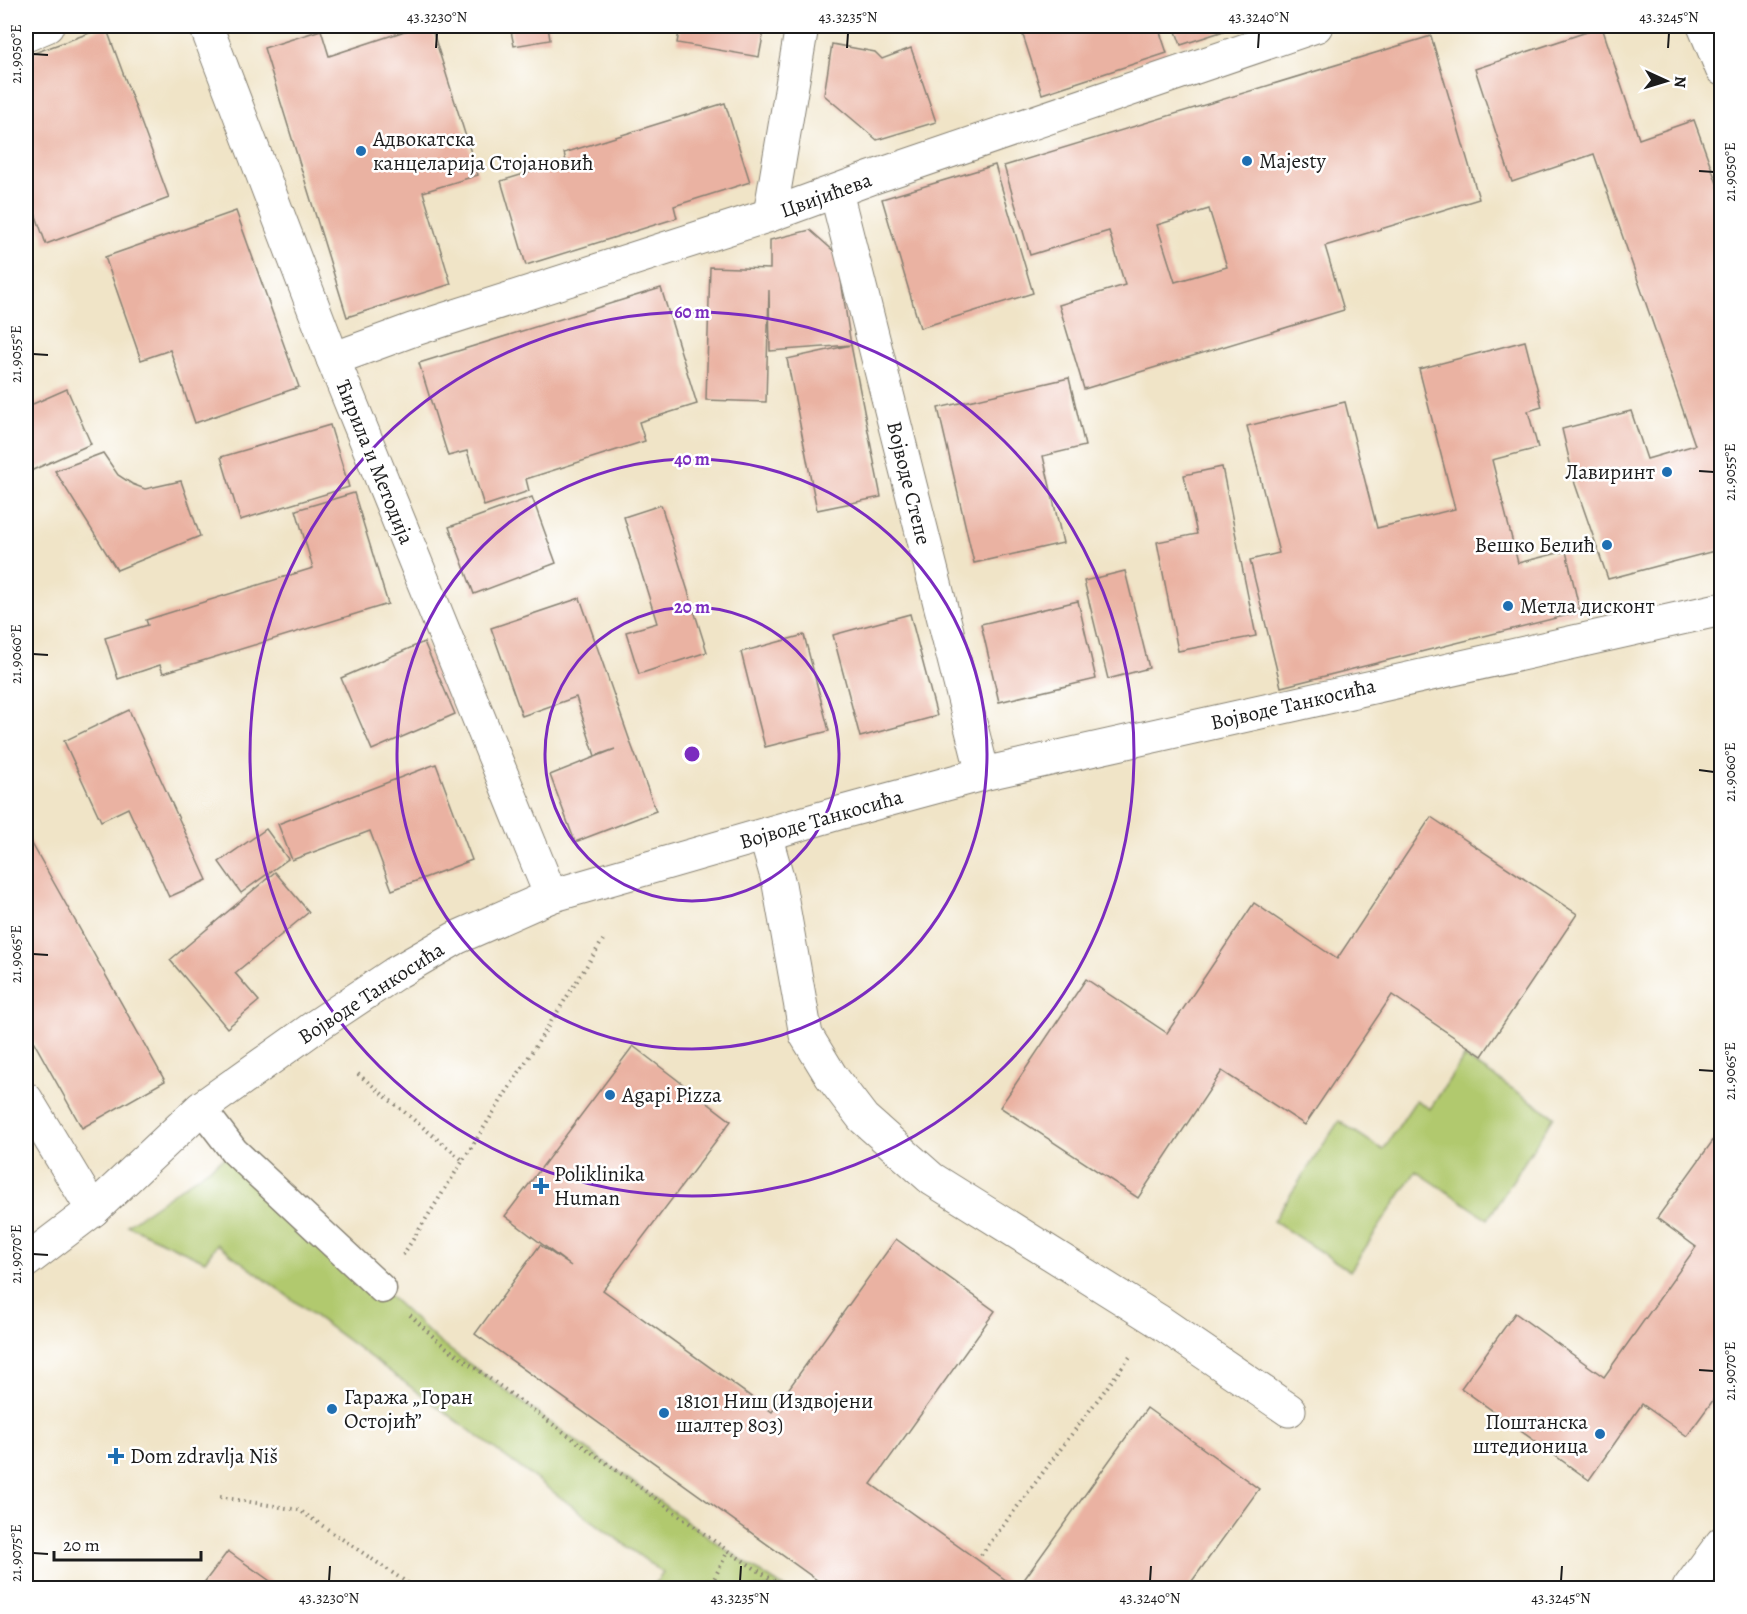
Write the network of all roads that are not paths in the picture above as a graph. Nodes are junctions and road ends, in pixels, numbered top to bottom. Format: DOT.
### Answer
graph roads {
  1 [pos="47,26"];
  2 [pos="206,26"];
  3 [pos="802,26"];
  4 [pos="1316,26"];
  5 [pos="1704,26"];
  6 [pos="26,35"];
  7 [pos="1722,69"];
  8 [pos="836,192"];
  9 [pos="770,215"];
  10 [pos="333,359"];
  11 [pos="1722,609"];
  12 [pos="983,774"];
  13 [pos="765,835"];
  14 [pos="551,896"];
  15 [pos="26,1099"];
  16 [pos="201,1108"];
  17 [pos="93,1210"];
  18 [pos="26,1261"];
  19 [pos="382,1289"];
  20 [pos="1289,1410"];
  21 [pos="1722,1543"];
  22 [pos="1689,1588"];
  1 -- 6 [label="street"];
  2 -- 10 [label="street, Ћирила и Методија"];
  3 -- 9 [label="street"];
  4 -- 8 [label="street, Цвијићева"];
  5 -- 7 [label="street"];
  8 -- 9 [label="street, Цвијићева"];
  8 -- 12 [label="street, Војводе Степе"];
  9 -- 10 [label="street, Цвијићева"];
  10 -- 14 [label="street, Ћирила и Методија"];
  11 -- 12 [label="street, Војводе Танкосића"];
  12 -- 13 [label="street, Војводе Танкосића"];
  13 -- 14 [label="street, Војводе Танкосића"];
  13 -- 20 [label="street"];
  14 -- 16 [label="street, Војводе Танкосића"];
  15 -- 17 [label="street"];
  16 -- 17 [label="street, Војводе Танкосића"];
  16 -- 19 [label="lane"];
  17 -- 18 [label="street, Војводе Танкосића"];
  21 -- 22 [label="street"];
}
